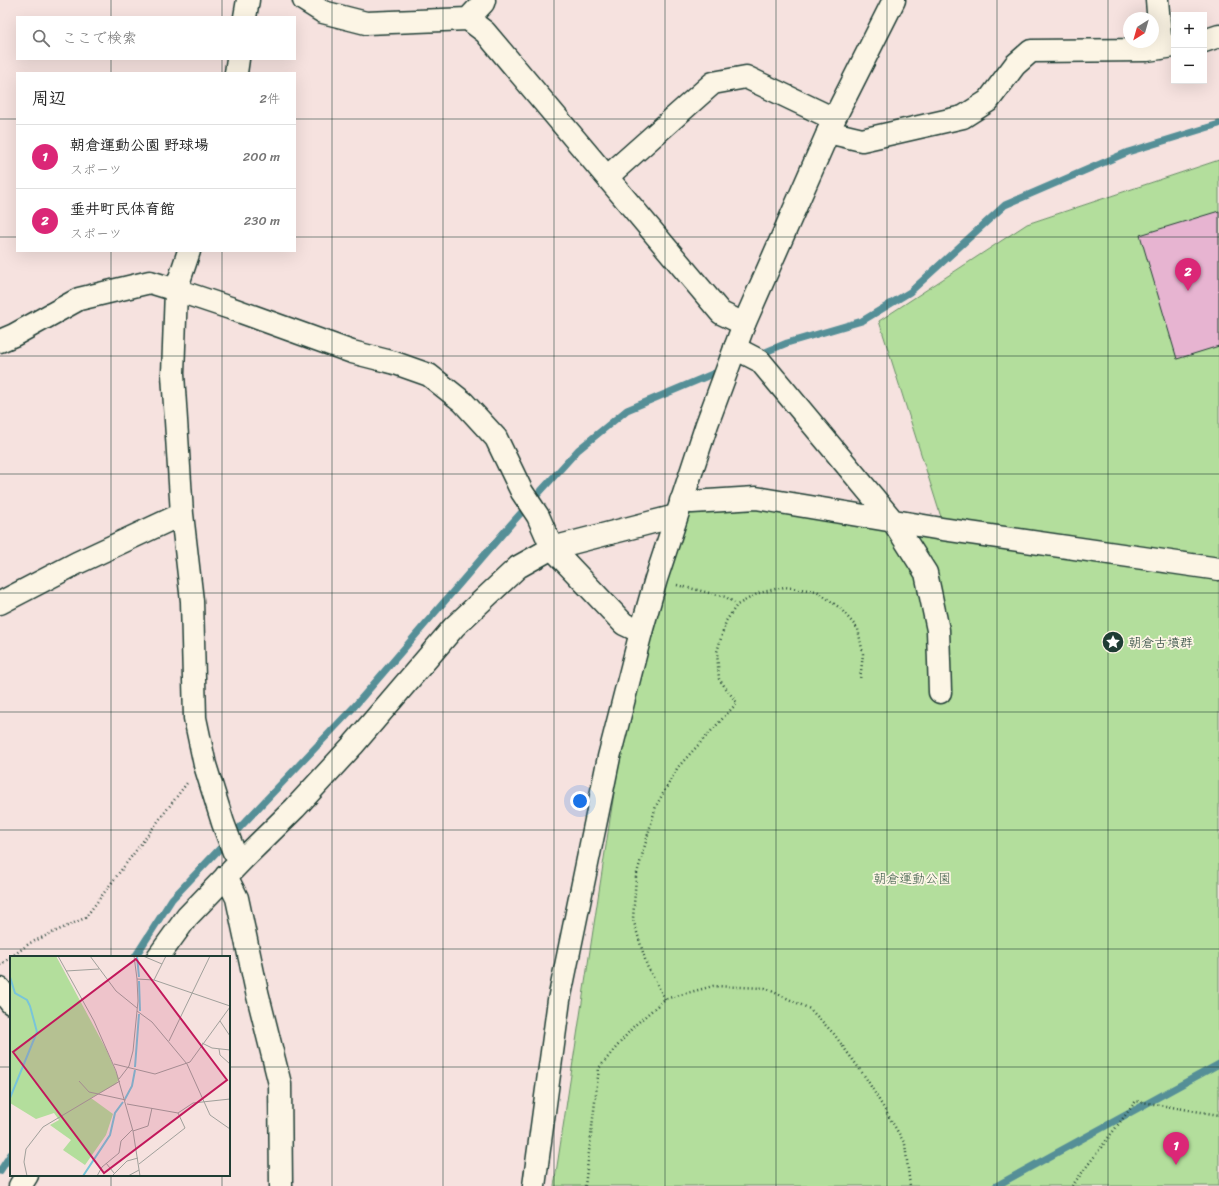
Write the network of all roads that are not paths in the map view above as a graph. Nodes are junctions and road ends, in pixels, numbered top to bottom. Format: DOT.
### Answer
graph roads {
  1 [pos="248,0"];
  2 [pos="304,0"];
  3 [pos="484,0"];
  4 [pos="894,0"];
  5 [pos="1157,0"];
  6 [pos="245,16"];
  7 [pos="468,19"];
  8 [pos="1219,36"];
  9 [pos="1207,40"];
  10 [pos="1167,47"];
  11 [pos="238,60"];
  12 [pos="236,72"];
  13 [pos="831,126"];
  14 [pos="607,177"];
  15 [pos="189,252"];
  16 [pos="176,290"];
  17 [pos="744,324"];
  18 [pos="0,341"];
  19 [pos="735,348"];
  20 [pos="679,509"];
  21 [pos="182,514"];
  22 [pos="893,521"];
  23 [pos="552,548"];
  24 [pos="1219,569"];
  25 [pos="0,604"];
  26 [pos="641,632"];
  27 [pos="940,692"];
  28 [pos="239,855"];
  29 [pos="226,876"];
  30 [pos="159,956"];
  31 [pos="0,989"];
  32 [pos="10,1002"];
  33 [pos="26,1176"];
  34 [pos="20,1186"];
  35 [pos="281,1186"];
  36 [pos="534,1186"];
  1 -- 6 [label="street"];
  2 -- 7 [label="street"];
  3 -- 7 [label="street"];
  4 -- 13 [label="street"];
  5 -- 10 [label="street"];
  7 -- 14 [label="street"];
  8 -- 9 [label="street"];
  10 -- 13 [label="street"];
  11 -- 12 [label="street"];
  13 -- 14 [label="street"];
  13 -- 17 [label="street"];
  14 -- 17 [label="street"];
  15 -- 16 [label="street"];
  16 -- 18 [label="street"];
  16 -- 21 [label="street"];
  16 -- 23 [label="street"];
  17 -- 19 [label="street"];
  19 -- 20 [label="street"];
  19 -- 22 [label="street"];
  20 -- 22 [label="street"];
  20 -- 23 [label="street"];
  20 -- 26 [label="street"];
  21 -- 25 [label="street"];
  21 -- 28 [label="street"];
  22 -- 24 [label="street"];
  22 -- 27 [label="street"];
  23 -- 26 [label="street"];
  23 -- 28 [label="street"];
  26 -- 36 [label="street"];
  28 -- 29 [label="street"];
  29 -- 30 [label="street"];
  29 -- 35 [label="street"];
  31 -- 32 [label="street"];
  33 -- 34 [label="street"];
}
